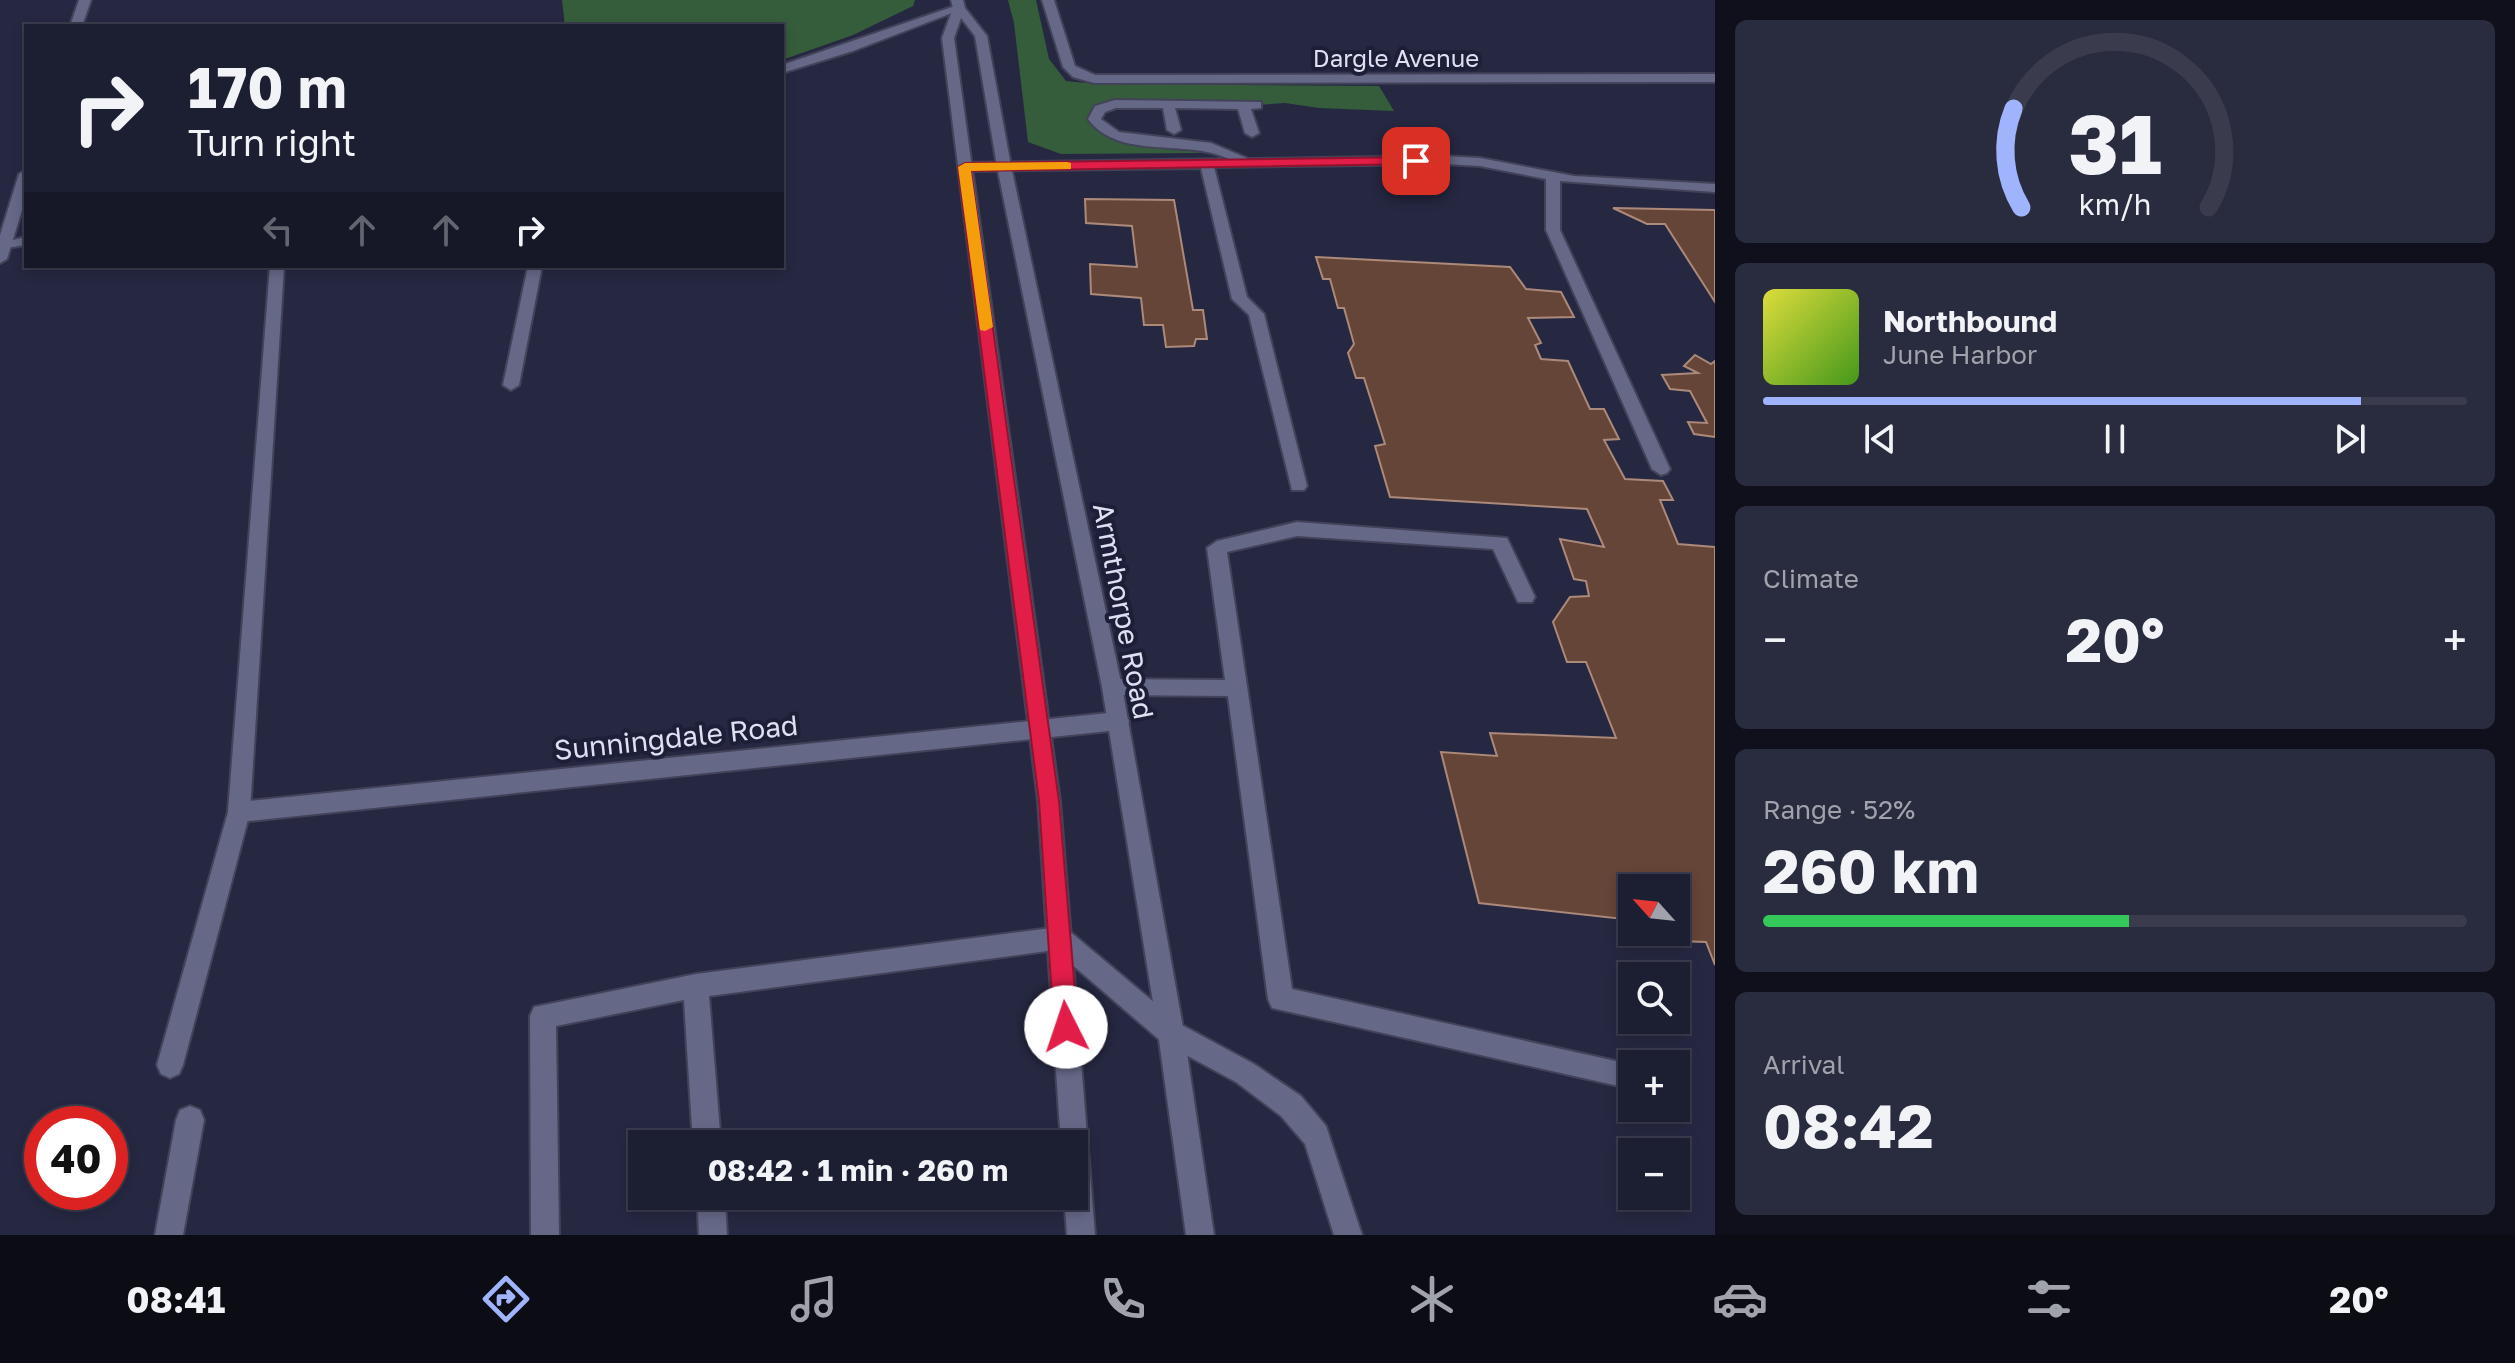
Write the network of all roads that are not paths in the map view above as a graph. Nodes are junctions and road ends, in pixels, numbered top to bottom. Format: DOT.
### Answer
graph roads {
  1 [pos="85,0"];
  2 [pos="1048,0"];
  3 [pos="958,4"];
  4 [pos="77,24"];
  5 [pos="784,68"];
  6 [pos="1715,78"];
  7 [pos="1168,104"];
  8 [pos="1174,130"];
  9 [pos="1252,133"];
  10 [pos="1249,164"];
  11 [pos="1207,165"];
  12 [pos="1004,166"];
  13 [pos="965,167"];
  14 [pos="1553,177"];
  15 [pos="24,180"];
  16 [pos="1715,188"];
  17 [pos="24,242"];
  18 [pos="2,252"];
  19 [pos="277,268"];
  20 [pos="535,268"];
  21 [pos="511,385"];
  22 [pos="1661,469"];
  23 [pos="1298,486"];
  24 [pos="1525,597"];
  25 [pos="1112,687"];
  26 [pos="1237,688"];
  27 [pos="1118,721"];
  28 [pos="1038,730"];
  29 [pos="239,812"];
  30 [pos="1059,938"];
  31 [pos="696,986"];
  32 [pos="1171,1033"];
  33 [pos="170,1065"];
  34 [pos="1618,1075"];
  35 [pos="190,1120"];
  36 [pos="706,1130"];
  37 [pos="712,1210"];
  38 [pos="169,1235"];
  39 [pos="545,1235"];
  40 [pos="713,1235"];
  41 [pos="1081,1235"];
  42 [pos="1200,1235"];
  43 [pos="1348,1235"];
  1 -- 4 [label="street"];
  2 -- 6 [label="street, Dargle Avenue"];
  3 -- 5 [label="street"];
  3 -- 12 [label="street, Armthorpe Road"];
  3 -- 13 [label="street"];
  7 -- 8 [label="street"];
  7 -- 9 [label="street"];
  7 -- 10 [label="street"];
  10 -- 11 [label="street"];
  10 -- 14 [label="street"];
  11 -- 12 [label="street"];
  11 -- 23 [label="street"];
  12 -- 13 [label="street"];
  12 -- 25 [label="street, Armthorpe Road"];
  13 -- 28 [label="street"];
  14 -- 16 [label="street"];
  14 -- 22 [label="street"];
  15 -- 18 [label="street"];
  17 -- 18 [label="street"];
  19 -- 29 [label="street"];
  20 -- 21 [label="street"];
  24 -- 26 [label="street"];
  25 -- 26 [label="street"];
  25 -- 27 [label="street, Armthorpe Road"];
  26 -- 34 [label="street"];
  27 -- 28 [label="street, Sunningdale Road"];
  27 -- 32 [label="street, Armthorpe Road"];
  28 -- 29 [label="street, Sunningdale Road"];
  28 -- 30 [label="street"];
  29 -- 33 [label="street"];
  30 -- 31 [label="street"];
  30 -- 32 [label="street"];
  30 -- 41 [label="street"];
  31 -- 36 [label="street"];
  31 -- 39 [label="street"];
  32 -- 42 [label="street, Armthorpe Road"];
  32 -- 43 [label="street"];
  35 -- 38 [label="street"];
  37 -- 40 [label="street"];
}
